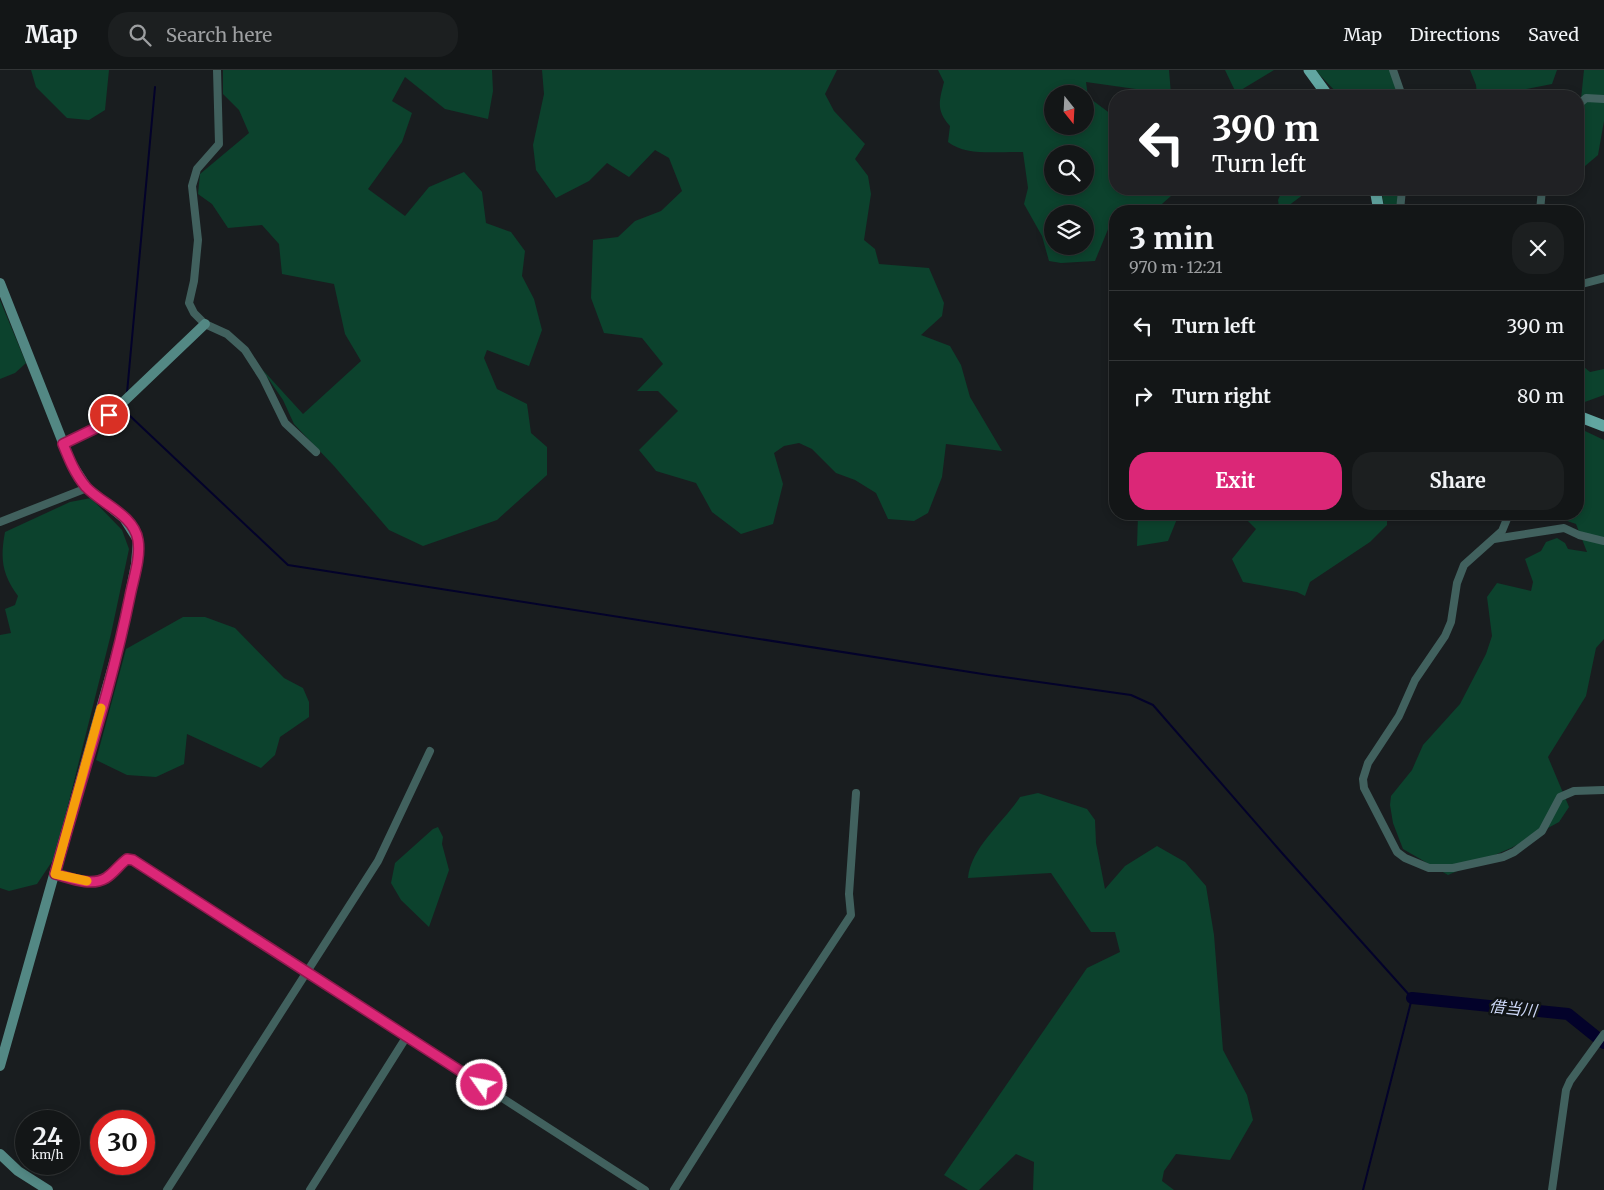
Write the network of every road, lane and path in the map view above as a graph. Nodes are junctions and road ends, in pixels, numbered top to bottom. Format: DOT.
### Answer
graph roads {
  1 [pos="217,70"];
  2 [pos="1309,70"];
  3 [pos="1393,70"];
  4 [pos="1324,90"];
  5 [pos="1400,90"];
  6 [pos="1604,99"];
  7 [pos="1584,100"];
  8 [pos="1604,278"];
  9 [pos="0,283"];
  10 [pos="1584,283"];
  11 [pos="205,324"];
  12 [pos="1584,418"];
  13 [pos="1604,426"];
  14 [pos="63,444"];
  15 [pos="316,452"];
  16 [pos="87,488"];
  17 [pos="1507,520"];
  18 [pos="0,522"];
  19 [pos="1494,539"];
  20 [pos="1604,540"];
  21 [pos="430,752"];
  22 [pos="1604,790"];
  23 [pos="856,793"];
  24 [pos="55,874"];
  25 [pos="308,972"];
  26 [pos="1604,1034"];
  27 [pos="408,1036"];
  28 [pos="0,1066"];
  29 [pos="0,1154"];
  30 [pos="48,1190"];
  31 [pos="167,1190"];
  32 [pos="310,1190"];
  33 [pos="645,1190"];
  34 [pos="674,1190"];
  35 [pos="1552,1190"];
  1 -- 11 [label="street"];
  2 -- 4 [label="main road"];
  3 -- 5 [label="street"];
  6 -- 7 [label="street"];
  8 -- 10 [label="street"];
  9 -- 14 [label="street"];
  11 -- 14 [label="street"];
  11 -- 15 [label="street"];
  12 -- 13 [label="main road"];
  14 -- 16 [label="street"];
  16 -- 18 [label="street"];
  16 -- 24 [label="street"];
  17 -- 19 [label="street"];
  19 -- 20 [label="street"];
  19 -- 22 [label="street"];
  21 -- 25 [label="street"];
  23 -- 34 [label="street"];
  24 -- 25 [label="street"];
  24 -- 28 [label="street"];
  25 -- 27 [label="street"];
  25 -- 31 [label="street"];
  26 -- 35 [label="street"];
  27 -- 32 [label="street"];
  27 -- 33 [label="street"];
  29 -- 30 [label="street"];
}
